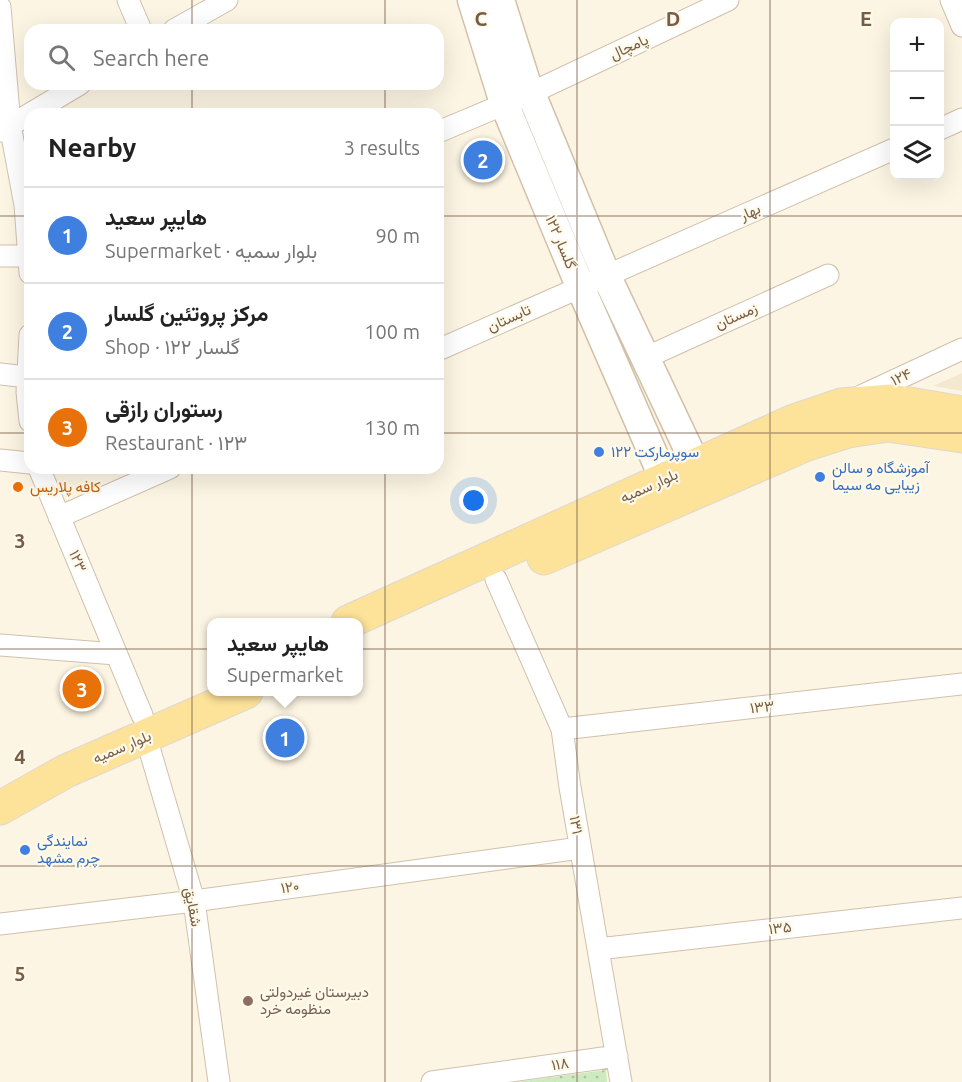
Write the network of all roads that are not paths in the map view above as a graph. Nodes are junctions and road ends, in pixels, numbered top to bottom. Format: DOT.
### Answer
graph roads {
  1 [pos="128,0"];
  2 [pos="227,0"];
  3 [pos="472,0"];
  4 [pos="500,0"];
  5 [pos="728,0"];
  6 [pos="951,0"];
  7 [pos="0,8"];
  8 [pos="138,24"];
  9 [pos="185,24"];
  10 [pos="962,26"];
  11 [pos="70,90"];
  12 [pos="531,93"];
  13 [pos="504,103"];
  14 [pos="39,108"];
  15 [pos="24,117"];
  16 [pos="962,119"];
  17 [pos="944,127"];
  18 [pos="5,128"];
  19 [pos="444,129"];
  20 [pos="890,151"];
  21 [pos="24,201"];
  22 [pos="0,256"];
  23 [pos="24,261"];
  24 [pos="606,275"];
  25 [pos="828,275"];
  26 [pos="580,286"];
  27 [pos="444,347"];
  28 [pos="962,349"];
  29 [pos="645,358"];
  30 [pos="0,374"];
  31 [pos="24,377"];
  32 [pos="841,405"];
  33 [pos="962,413"];
  34 [pos="962,436"];
  35 [pos="0,460"];
  36 [pos="24,462"];
  37 [pos="41,474"];
  38 [pos="156,474"];
  39 [pos="701,477"];
  40 [pos="669,491"];
  41 [pos="59,517"];
  42 [pos="496,579"];
  43 [pos="365,626"];
  44 [pos="0,645"];
  45 [pos="116,654"];
  46 [pos="962,684"];
  47 [pos="207,687"];
  48 [pos="234,696"];
  49 [pos="144,726"];
  50 [pos="562,729"];
  51 [pos="0,784"];
  52 [pos="0,808"];
  53 [pos="580,848"];
  54 [pos="194,901"];
  55 [pos="962,908"];
  56 [pos="0,924"];
  57 [pos="598,949"];
  58 [pos="617,1056"];
  59 [pos="468,1080"];
  60 [pos="219,1082"];
  61 [pos="432,1082"];
  62 [pos="621,1082"];
  1 -- 8 [label="street"];
  2 -- 9 [label="street"];
  3 -- 13 [label="main road, گلسار ۱۲۲"];
  4 -- 12 [label="main road, گلسار ۱۲۲"];
  5 -- 12 [label="street, پامچال"];
  6 -- 10 [label="street"];
  7 -- 18 [label="street"];
  11 -- 14 [label="street"];
  12 -- 13 [label="street, پامچال"];
  12 -- 24 [label="main road, گلسار ۱۲۲"];
  13 -- 19 [label="street, پامچال"];
  13 -- 26 [label="main road, گلسار ۱۲۲"];
  15 -- 18 [label="street"];
  16 -- 17 [label="street"];
  18 -- 21 [label="street"];
  20 -- 24 [label="street, بهار"];
  22 -- 23 [label="street"];
  24 -- 26 [label="street, بهار"];
  24 -- 29 [label="main road, گلسار ۱۲۲"];
  25 -- 29 [label="street, زمستان"];
  26 -- 27 [label="street, تابستان"];
  26 -- 40 [label="main road, گلسار ۱۲۲"];
  28 -- 32 [label="street, ۱۲۴"];
  29 -- 39 [label="main road, گلسار ۱۲۲"];
  30 -- 31 [label="street"];
  32 -- 33 [label="main road, بلوار سمیه"];
  32 -- 39 [label="main road, بلوار سمیه"];
  34 -- 39 [label="main road, بلوار سمیه"];
  35 -- 36 [label="street"];
  37 -- 41 [label="street, ۱۲۳"];
  38 -- 41 [label="street"];
  39 -- 40 [label="main road, بلوار سمیه"];
  40 -- 42 [label="main road, بلوار سمیه"];
  40 -- 43 [label="main road, بلوار سمیه"];
  41 -- 45 [label="street, ۱۲۳"];
  42 -- 43 [label="main road, بلوار سمیه"];
  42 -- 50 [label="street, ۱۳۱"];
  44 -- 45 [label="street"];
  45 -- 49 [label="street, ۱۲۳"];
  46 -- 50 [label="street, ۱۳۳"];
  47 -- 49 [label="main road, بلوار سمیه"];
  48 -- 49 [label="main road, بلوار سمیه"];
  49 -- 51 [label="main road, بلوار سمیه"];
  49 -- 52 [label="main road, بلوار سمیه"];
  49 -- 54 [label="street, شقایق"];
  50 -- 53 [label="street, ۱۳۱"];
  53 -- 54 [label="street, ۱۲۰"];
  53 -- 57 [label="street, ۱۳۱"];
  54 -- 56 [label="street, ۱۲۰"];
  54 -- 60 [label="street, شقایق"];
  55 -- 57 [label="street, ۱۳۵"];
  57 -- 58 [label="street, ۱۳۱"];
  58 -- 59 [label="street, ۱۱۸"];
  58 -- 62 [label="street, ۱۳۱"];
  59 -- 61 [label="street, ۱۱۸"];
}
